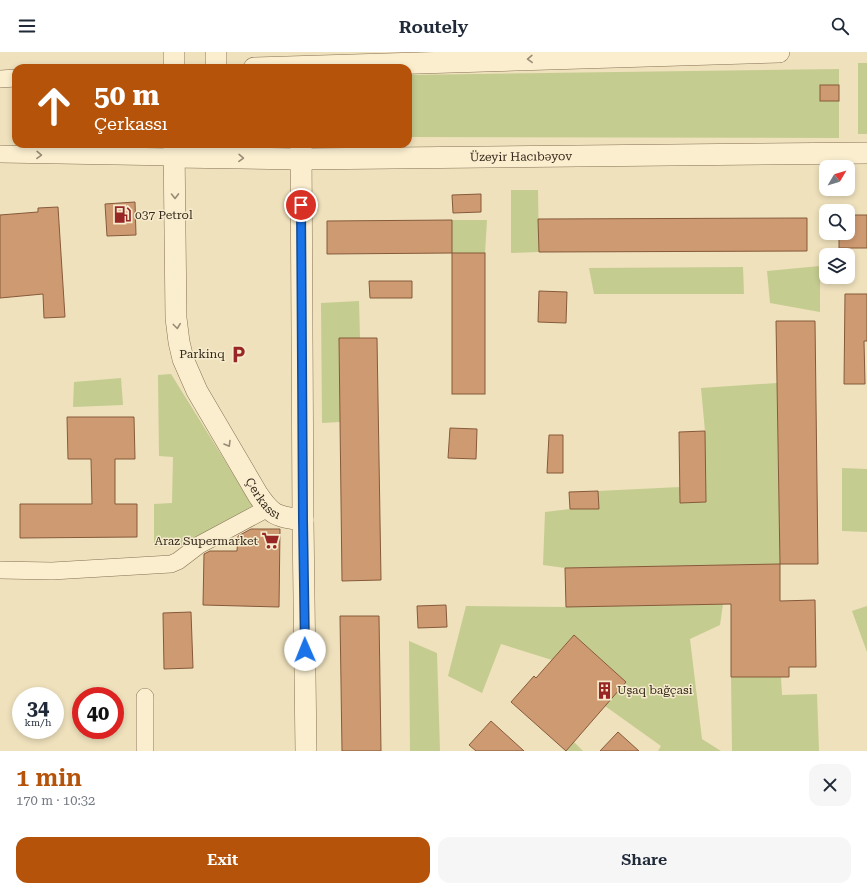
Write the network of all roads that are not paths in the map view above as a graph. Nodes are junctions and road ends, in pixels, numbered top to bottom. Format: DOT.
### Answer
graph roads {
  1 [pos="174,52"];
  2 [pos="216,52"];
  3 [pos="779,52"];
  4 [pos="174,64"];
  5 [pos="216,64"];
  6 [pos="399,64"];
  7 [pos="12,78"];
  8 [pos="0,79"];
  9 [pos="174,150"];
  10 [pos="217,151"];
  11 [pos="301,152"];
  12 [pos="867,153"];
  13 [pos="0,154"];
  14 [pos="268,508"];
  15 [pos="303,520"];
  16 [pos="0,570"];
  17 [pos="145,697"];
  18 [pos="146,751"];
  19 [pos="306,751"];
  1 -- 4 [label="street"];
  2 -- 5 [label="street"];
  3 -- 6 [label="street, one-way"];
  7 -- 8 [label="street"];
  9 -- 10 [label="street, Üzeyir Hacıbəyov"];
  13 -- 9 [label="street, one-way"];
  9 -- 14 [label="street, Çerkassı, one-way"];
  10 -- 11 [label="street, Üzeyir Hacıbəyov, one-way"];
  11 -- 12 [label="street, Üzeyir Hacıbəyov"];
  11 -- 15 [label="street, Çerkassı"];
  14 -- 15 [label="street, Çerkassı"];
  14 -- 16 [label="street"];
  15 -- 19 [label="street"];
  17 -- 18 [label="street"];
}
